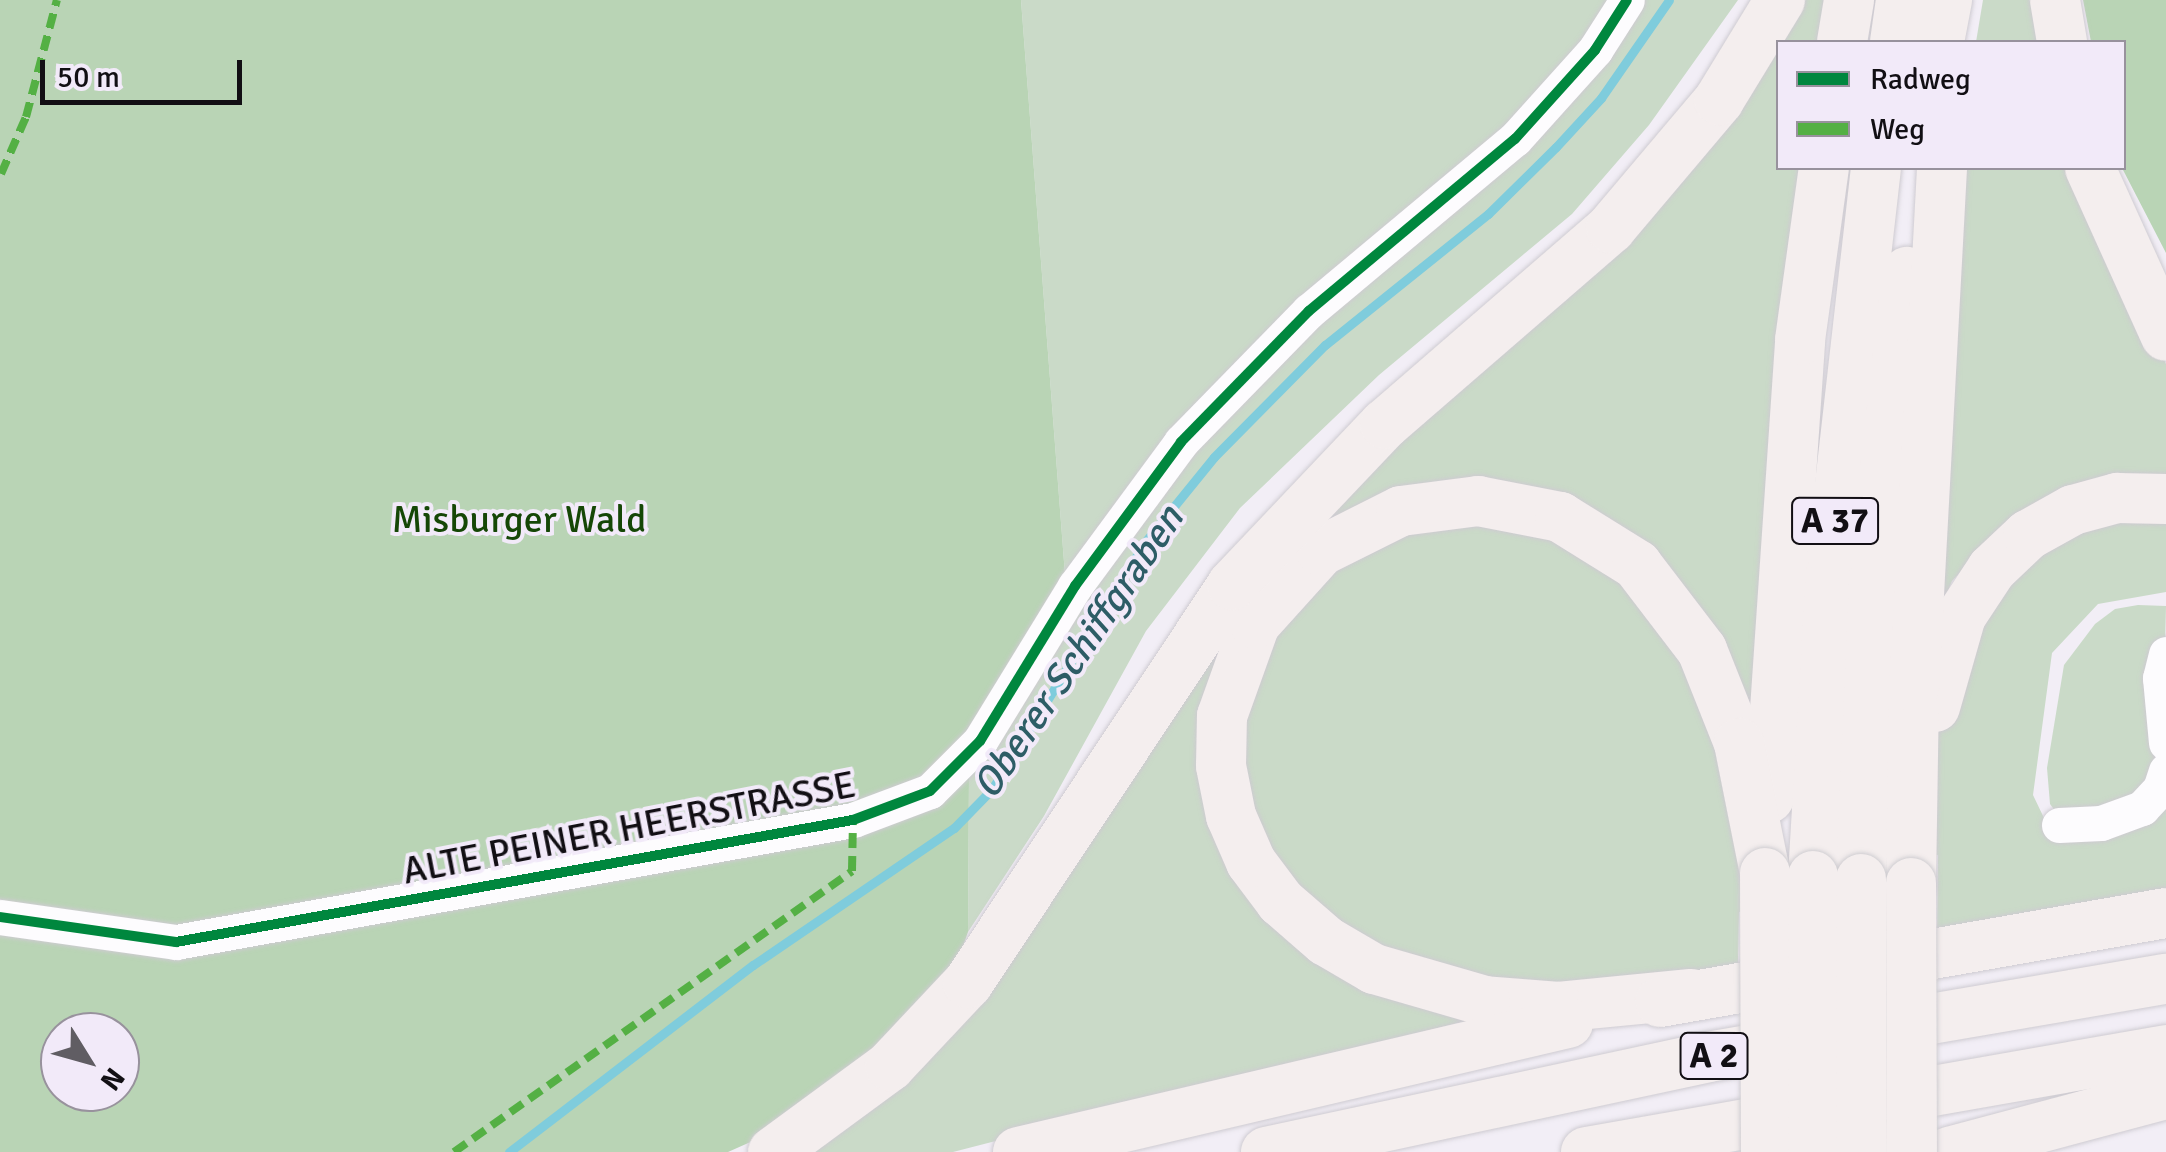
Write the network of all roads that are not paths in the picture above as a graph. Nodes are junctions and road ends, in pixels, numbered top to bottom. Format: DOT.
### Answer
graph roads {
  1 [pos="1627,0"];
  2 [pos="1780,0"];
  3 [pos="1849,0"];
  4 [pos="1901,0"];
  5 [pos="1948,0"];
  6 [pos="2055,0"];
  7 [pos="1842,40"];
  8 [pos="1895,40"];
  9 [pos="1940,40"];
  10 [pos="1948,40"];
  11 [pos="2062,40"];
  12 [pos="1824,170"];
  13 [pos="1876,170"];
  14 [pos="1920,170"];
  15 [pos="1942,170"];
  16 [pos="2091,170"];
  17 [pos="2166,336"];
  18 [pos="2166,499"];
  19 [pos="2166,654"];
  20 [pos="2166,744"];
  21 [pos="2166,770"];
  22 [pos="2059,825"];
  23 [pos="1912,859"];
  24 [pos="1813,876"];
  25 [pos="2166,909"];
  26 [pos="0,916"];
  27 [pos="2166,979"];
  28 [pos="1691,994"];
  29 [pos="2166,1050"];
  30 [pos="2166,1094"];
  31 [pos="2166,1117"];
  32 [pos="2112,1127"];
  33 [pos="2166,1131"];
  34 [pos="773,1152"];
  35 [pos="1018,1152"];
  36 [pos="1266,1152"];
  37 [pos="1586,1152"];
  38 [pos="1766,1152"];
  39 [pos="1814,1152"];
  40 [pos="1862,1152"];
  41 [pos="1912,1152"];
  42 [pos="1949,1152"];
  43 [pos="1960,1152"];
  1 -- 26 [label="street, ALTE PEINER HEERSTRASSE"];
  2 -- 34 [label="highway"];
  3 -- 7 [label="highway"];
  4 -- 8 [label="highway"];
  5 -- 9 [label="highway"];
  5 -- 10 [label="highway"];
  6 -- 11 [label="highway"];
  12 -- 24 [label="highway"];
  13 -- 24 [label="highway, A 37"];
  14 -- 24 [label="highway, A 37"];
  15 -- 23 [label="highway"];
  16 -- 17 [label="highway"];
  18 -- 23 [label="highway"];
  19 -- 20 [label="street"];
  21 -- 22 [label="street"];
  23 -- 41 [label="highway, bridge"];
  24 -- 28 [label="highway"];
  24 -- 38 [label="highway, bridge"];
  24 -- 39 [label="highway, A 37, bridge"];
  24 -- 40 [label="highway, A 37, bridge"];
  25 -- 28 [label="highway"];
  27 -- 36 [label="highway, A 2"];
  28 -- 35 [label="highway"];
  29 -- 37 [label="highway, A 2"];
  30 -- 42 [label="highway"];
  31 -- 32 [label="highway"];
  32 -- 33 [label="highway"];
  32 -- 43 [label="highway"];
}
